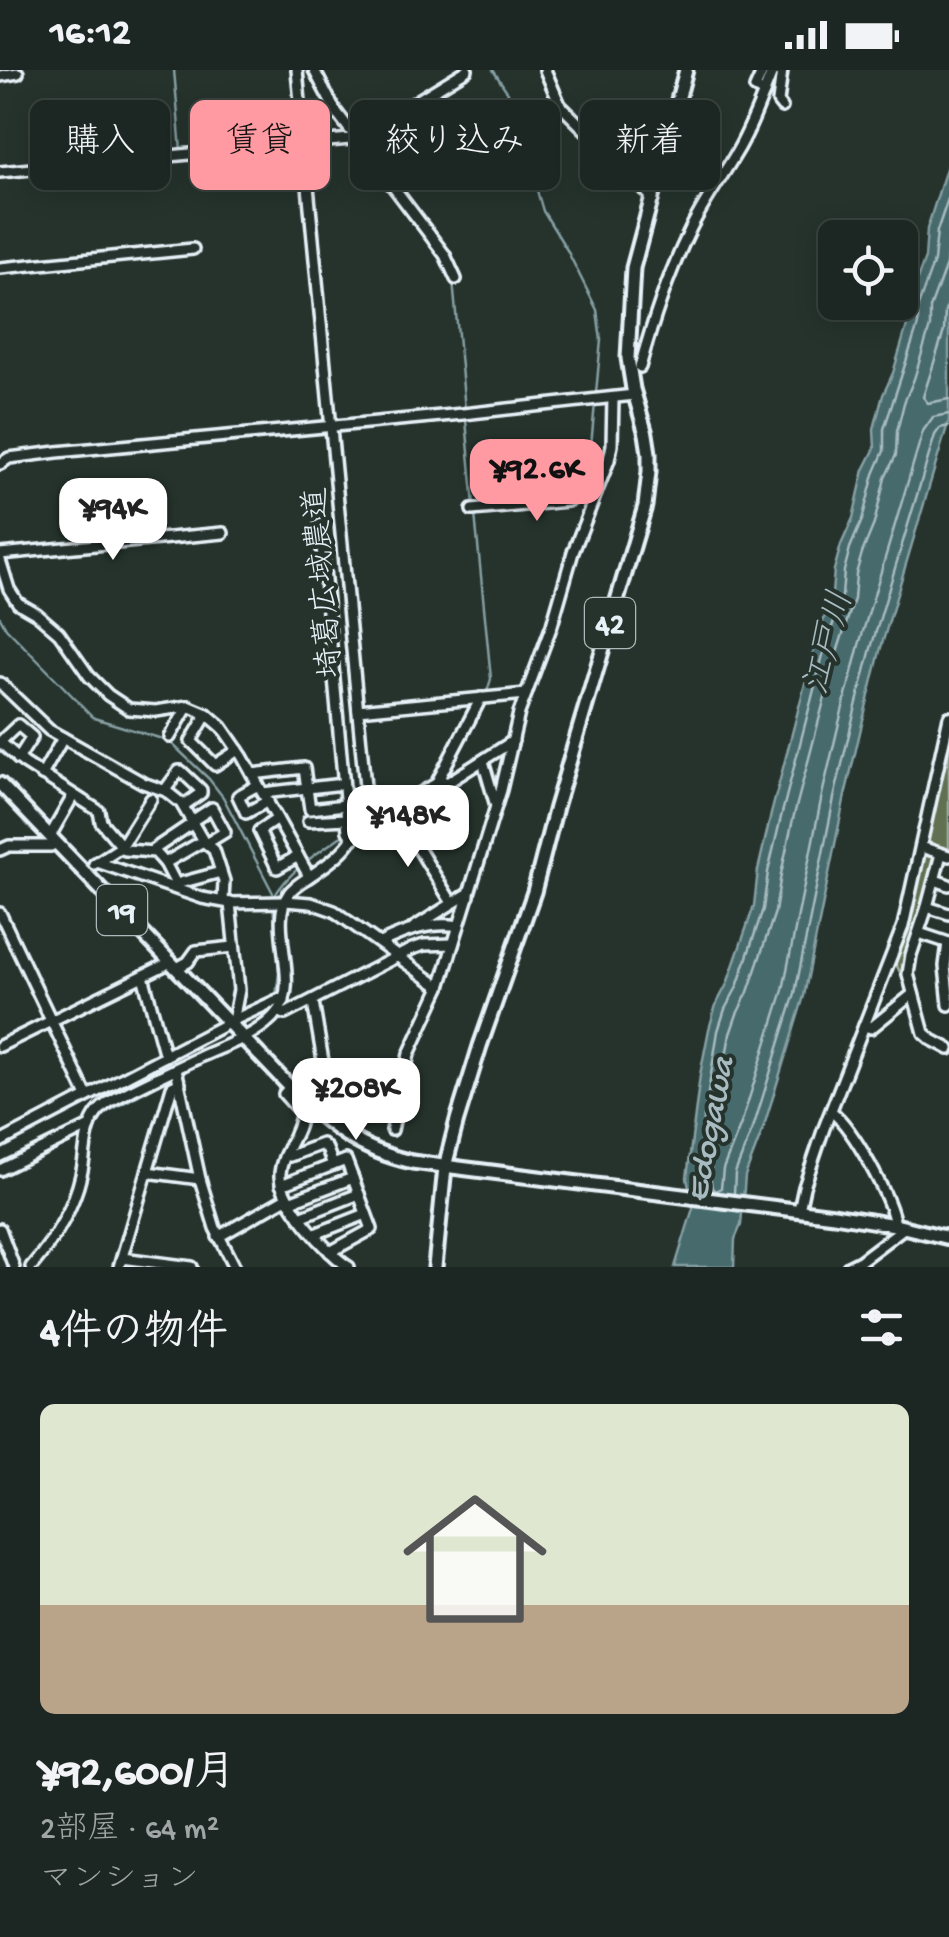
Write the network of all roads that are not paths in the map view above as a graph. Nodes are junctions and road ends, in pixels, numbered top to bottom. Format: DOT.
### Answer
graph roads {
  1 [pos="297,70"];
  2 [pos="314,70"];
  3 [pos="467,70"];
  4 [pos="545,70"];
  5 [pos="686,70"];
  6 [pos="764,70"];
  7 [pos="773,70"];
  8 [pos="782,70"];
  9 [pos="18,73"];
  10 [pos="0,76"];
  11 [pos="764,93"];
  12 [pos="300,100"];
  13 [pos="418,100"];
  14 [pos="782,107"];
  15 [pos="350,134"];
  16 [pos="190,154"];
  17 [pos="0,172"];
  18 [pos="308,190"];
  19 [pos="394,190"];
  20 [pos="653,200"];
  21 [pos="193,249"];
  22 [pos="0,268"];
  23 [pos="452,273"];
  24 [pos="640,367"];
  25 [pos="634,396"];
  26 [pos="614,398"];
  27 [pos="331,427"];
  28 [pos="0,464"];
  29 [pos="596,493"];
  30 [pos="475,510"];
  31 [pos="320,525"];
  32 [pos="223,533"];
  33 [pos="0,557"];
  34 [pos="2,690"];
  35 [pos="526,694"];
  36 [pos="484,698"];
  37 [pos="188,706"];
  38 [pos="358,710"];
  39 [pos="207,714"];
  40 [pos="949,717"];
  41 [pos="170,737"];
  42 [pos="63,738"];
  43 [pos="513,741"];
  44 [pos="0,742"];
  45 [pos="238,750"];
  46 [pos="18,759"];
  47 [pos="482,760"];
  48 [pos="252,774"];
  49 [pos="42,775"];
  50 [pos="441,780"];
  51 [pos="0,784"];
  52 [pos="344,784"];
  53 [pos="307,788"];
  54 [pos="165,790"];
  55 [pos="263,793"];
  56 [pos="73,796"];
  57 [pos="151,799"];
  58 [pos="345,805"];
  59 [pos="182,806"];
  60 [pos="496,806"];
  61 [pos="396,812"];
  62 [pos="277,818"];
  63 [pos="346,818"];
  64 [pos="308,821"];
  65 [pos="192,822"];
  66 [pos="360,826"];
  67 [pos="350,836"];
  68 [pos="53,839"];
  69 [pos="205,842"];
  70 [pos="121,846"];
  71 [pos="920,848"];
  72 [pos="0,850"];
  73 [pos="153,850"];
  74 [pos="945,855"];
  75 [pos="298,856"];
  76 [pos="97,862"];
  77 [pos="164,863"];
  78 [pos="84,871"];
  79 [pos="221,872"];
  80 [pos="309,877"];
  81 [pos="934,880"];
  82 [pos="949,885"];
  83 [pos="177,886"];
  84 [pos="469,896"];
  85 [pos="226,902"];
  86 [pos="279,902"];
  87 [pos="311,903"];
  88 [pos="452,903"];
  89 [pos="928,907"];
  90 [pos="438,912"];
  91 [pos="0,913"];
  92 [pos="949,914"];
  93 [pos="444,924"];
  94 [pos="460,926"];
  95 [pos="410,930"];
  96 [pos="919,933"];
  97 [pos="12,939"];
  98 [pos="380,943"];
  99 [pos="948,943"];
  100 [pos="453,944"];
  101 [pos="0,946"];
  102 [pos="234,947"];
  103 [pos="398,956"];
  104 [pos="174,966"];
  105 [pos="143,976"];
  106 [pos="440,987"];
  107 [pos="913,994"];
  108 [pos="313,1002"];
  109 [pos="949,1005"];
  110 [pos="281,1006"];
  111 [pos="52,1020"];
  112 [pos="231,1023"];
  113 [pos="864,1026"];
  114 [pos="242,1038"];
  115 [pos="0,1046"];
  116 [pos="949,1049"];
  117 [pos="185,1055"];
  118 [pos="165,1056"];
  119 [pos="176,1068"];
  120 [pos="180,1083"];
  121 [pos="290,1087"];
  122 [pos="88,1096"];
  123 [pos="832,1112"];
  124 [pos="90,1126"];
  125 [pos="392,1130"];
  126 [pos="338,1131"];
  127 [pos="0,1142"];
  128 [pos="285,1155"];
  129 [pos="333,1165"];
  130 [pos="449,1168"];
  131 [pos="0,1170"];
  132 [pos="147,1172"];
  133 [pos="353,1178"];
  134 [pos="200,1179"];
  135 [pos="281,1184"];
  136 [pos="359,1194"];
  137 [pos="288,1200"];
  138 [pos="793,1209"];
  139 [pos="366,1214"];
  140 [pos="300,1217"];
  141 [pos="900,1226"];
  142 [pos="0,1229"];
  143 [pos="315,1234"];
  144 [pos="218,1238"];
  145 [pos="949,1238"];
  146 [pos="330,1252"];
  147 [pos="121,1263"];
  148 [pos="353,1266"];
  149 [pos="14,1267"];
  150 [pos="31,1267"];
  151 [pos="192,1267"];
  152 [pos="235,1267"];
  153 [pos="435,1267"];
  154 [pos="848,1267"];
  1 -- 12 [label="street, 埼葛広域農道"];
  2 -- 15 [label="street"];
  3 -- 13 [label="street"];
  4 -- 20 [label="street"];
  5 -- 20 [label="main road, 42"];
  6 -- 11 [label="street"];
  7 -- 11 [label="street"];
  8 -- 14 [label="street"];
  9 -- 10 [label="street"];
  11 -- 24 [label="street"];
  16 -- 17 [label="street"];
  18 -- 27 [label="street, 埼葛広域農道"];
  19 -- 23 [label="street"];
  20 -- 25 [label="main road, 42"];
  21 -- 22 [label="street"];
  25 -- 26 [label="street"];
  25 -- 130 [label="main road, 42"];
  26 -- 27 [label="street"];
  26 -- 29 [label="street"];
  27 -- 28 [label="street"];
  27 -- 38 [label="street, 埼葛広域農道"];
  29 -- 30 [label="street"];
  29 -- 35 [label="street"];
  31 -- 52 [label="street"];
  32 -- 33 [label="street"];
  33 -- 37 [label="street"];
  34 -- 42 [label="street"];
  35 -- 36 [label="street"];
  35 -- 43 [label="street"];
  36 -- 38 [label="street"];
  36 -- 50 [label="street"];
  37 -- 39 [label="street"];
  37 -- 41 [label="street"];
  38 -- 66 [label="street, 埼葛広域農道"];
  39 -- 45 [label="street"];
  39 -- 45 [label="street"];
  40 -- 71 [label="street"];
  42 -- 49 [label="street"];
  42 -- 54 [label="street"];
  43 -- 47 [label="street"];
  43 -- 60 [label="street"];
  44 -- 46 [label="street"];
  44 -- 46 [label="street"];
  45 -- 48 [label="street"];
  46 -- 49 [label="street"];
  47 -- 50 [label="street"];
  47 -- 60 [label="street"];
  48 -- 53 [label="street"];
  48 -- 55 [label="street"];
  49 -- 56 [label="street"];
  50 -- 61 [label="street"];
  51 -- 68 [label="main road, 19"];
  52 -- 53 [label="street"];
  52 -- 58 [label="street"];
  53 -- 55 [label="street"];
  53 -- 58 [label="street"];
  54 -- 59 [label="street"];
  54 -- 59 [label="street"];
  55 -- 62 [label="street"];
  56 -- 68 [label="street"];
  56 -- 70 [label="street"];
  57 -- 70 [label="street"];
  58 -- 63 [label="street"];
  59 -- 65 [label="street"];
  60 -- 84 [label="street"];
  61 -- 66 [label="street"];
  61 -- 88 [label="street"];
  62 -- 75 [label="street"];
  62 -- 75 [label="street"];
  63 -- 64 [label="street"];
  63 -- 67 [label="street"];
  65 -- 69 [label="street"];
  65 -- 69 [label="street"];
  65 -- 73 [label="street"];
  66 -- 67 [label="street, 埼葛広域農道"];
  67 -- 80 [label="street, 埼葛広域農道"];
  68 -- 72 [label="street"];
  68 -- 78 [label="main road, 19"];
  69 -- 77 [label="street"];
  69 -- 79 [label="street"];
  70 -- 73 [label="street"];
  70 -- 76 [label="street"];
  71 -- 74 [label="street"];
  71 -- 113 [label="street"];
  73 -- 77 [label="street"];
  74 -- 81 [label="street"];
  75 -- 80 [label="street"];
  76 -- 78 [label="street"];
  76 -- 83 [label="street"];
  77 -- 83 [label="street"];
  78 -- 104 [label="main road, 19"];
  79 -- 83 [label="street"];
  79 -- 85 [label="street"];
  80 -- 86 [label="street, 埼葛広域農道"];
  80 -- 87 [label="street"];
  81 -- 82 [label="street"];
  81 -- 89 [label="street"];
  83 -- 85 [label="street"];
  84 -- 88 [label="street"];
  84 -- 94 [label="street"];
  85 -- 86 [label="street"];
  85 -- 102 [label="street"];
  86 -- 87 [label="street"];
  86 -- 110 [label="street"];
  87 -- 98 [label="street"];
  88 -- 90 [label="street"];
  89 -- 92 [label="street"];
  89 -- 96 [label="street"];
  90 -- 93 [label="street"];
  90 -- 95 [label="street"];
  91 -- 97 [label="street"];
  93 -- 94 [label="street"];
  93 -- 95 [label="street"];
  94 -- 100 [label="street"];
  95 -- 98 [label="street"];
  96 -- 99 [label="street"];
  96 -- 107 [label="street"];
  97 -- 101 [label="street"];
  97 -- 111 [label="street"];
  98 -- 103 [label="street"];
  99 -- 109 [label="street"];
  100 -- 103 [label="street"];
  100 -- 106 [label="street"];
  102 -- 104 [label="street"];
  102 -- 112 [label="street"];
  103 -- 106 [label="street"];
  103 -- 108 [label="street"];
  104 -- 105 [label="street"];
  104 -- 112 [label="main road, 19"];
  105 -- 111 [label="street"];
  105 -- 118 [label="street"];
  106 -- 125 [label="street"];
  107 -- 113 [label="street"];
  107 -- 116 [label="street"];
  108 -- 110 [label="street"];
  108 -- 126 [label="street"];
  110 -- 112 [label="street"];
  110 -- 114 [label="street"];
  111 -- 115 [label="street"];
  111 -- 122 [label="street"];
  112 -- 114 [label="main road, 19"];
  112 -- 117 [label="street"];
  113 -- 123 [label="street"];
  114 -- 117 [label="street"];
  114 -- 121 [label="main road, 19"];
  117 -- 118 [label="street"];
  117 -- 119 [label="street"];
  118 -- 122 [label="street"];
  119 -- 120 [label="street"];
  119 -- 124 [label="street"];
  120 -- 132 [label="street"];
  120 -- 134 [label="street"];
  121 -- 126 [label="main road, 19"];
  121 -- 128 [label="street"];
  122 -- 127 [label="street"];
  123 -- 138 [label="street"];
  123 -- 141 [label="street"];
  124 -- 131 [label="street"];
  124 -- 150 [label="street"];
  126 -- 130 [label="main road, 19"];
  128 -- 129 [label="street"];
  128 -- 135 [label="street"];
  129 -- 133 [label="street"];
  129 -- 135 [label="street"];
  130 -- 138 [label="main road, 19"];
  130 -- 153 [label="main road"];
  132 -- 134 [label="street"];
  132 -- 147 [label="street"];
  133 -- 136 [label="street"];
  133 -- 137 [label="street"];
  134 -- 144 [label="street"];
  135 -- 137 [label="street"];
  136 -- 139 [label="street"];
  136 -- 140 [label="street"];
  137 -- 140 [label="street"];
  137 -- 144 [label="street"];
  138 -- 141 [label="main road, 19"];
  139 -- 143 [label="street"];
  139 -- 146 [label="street"];
  140 -- 143 [label="street"];
  141 -- 145 [label="main road, 19"];
  141 -- 154 [label="street"];
  142 -- 149 [label="street"];
  143 -- 146 [label="street"];
  144 -- 152 [label="street"];
  146 -- 148 [label="street"];
  147 -- 151 [label="street"];
}
